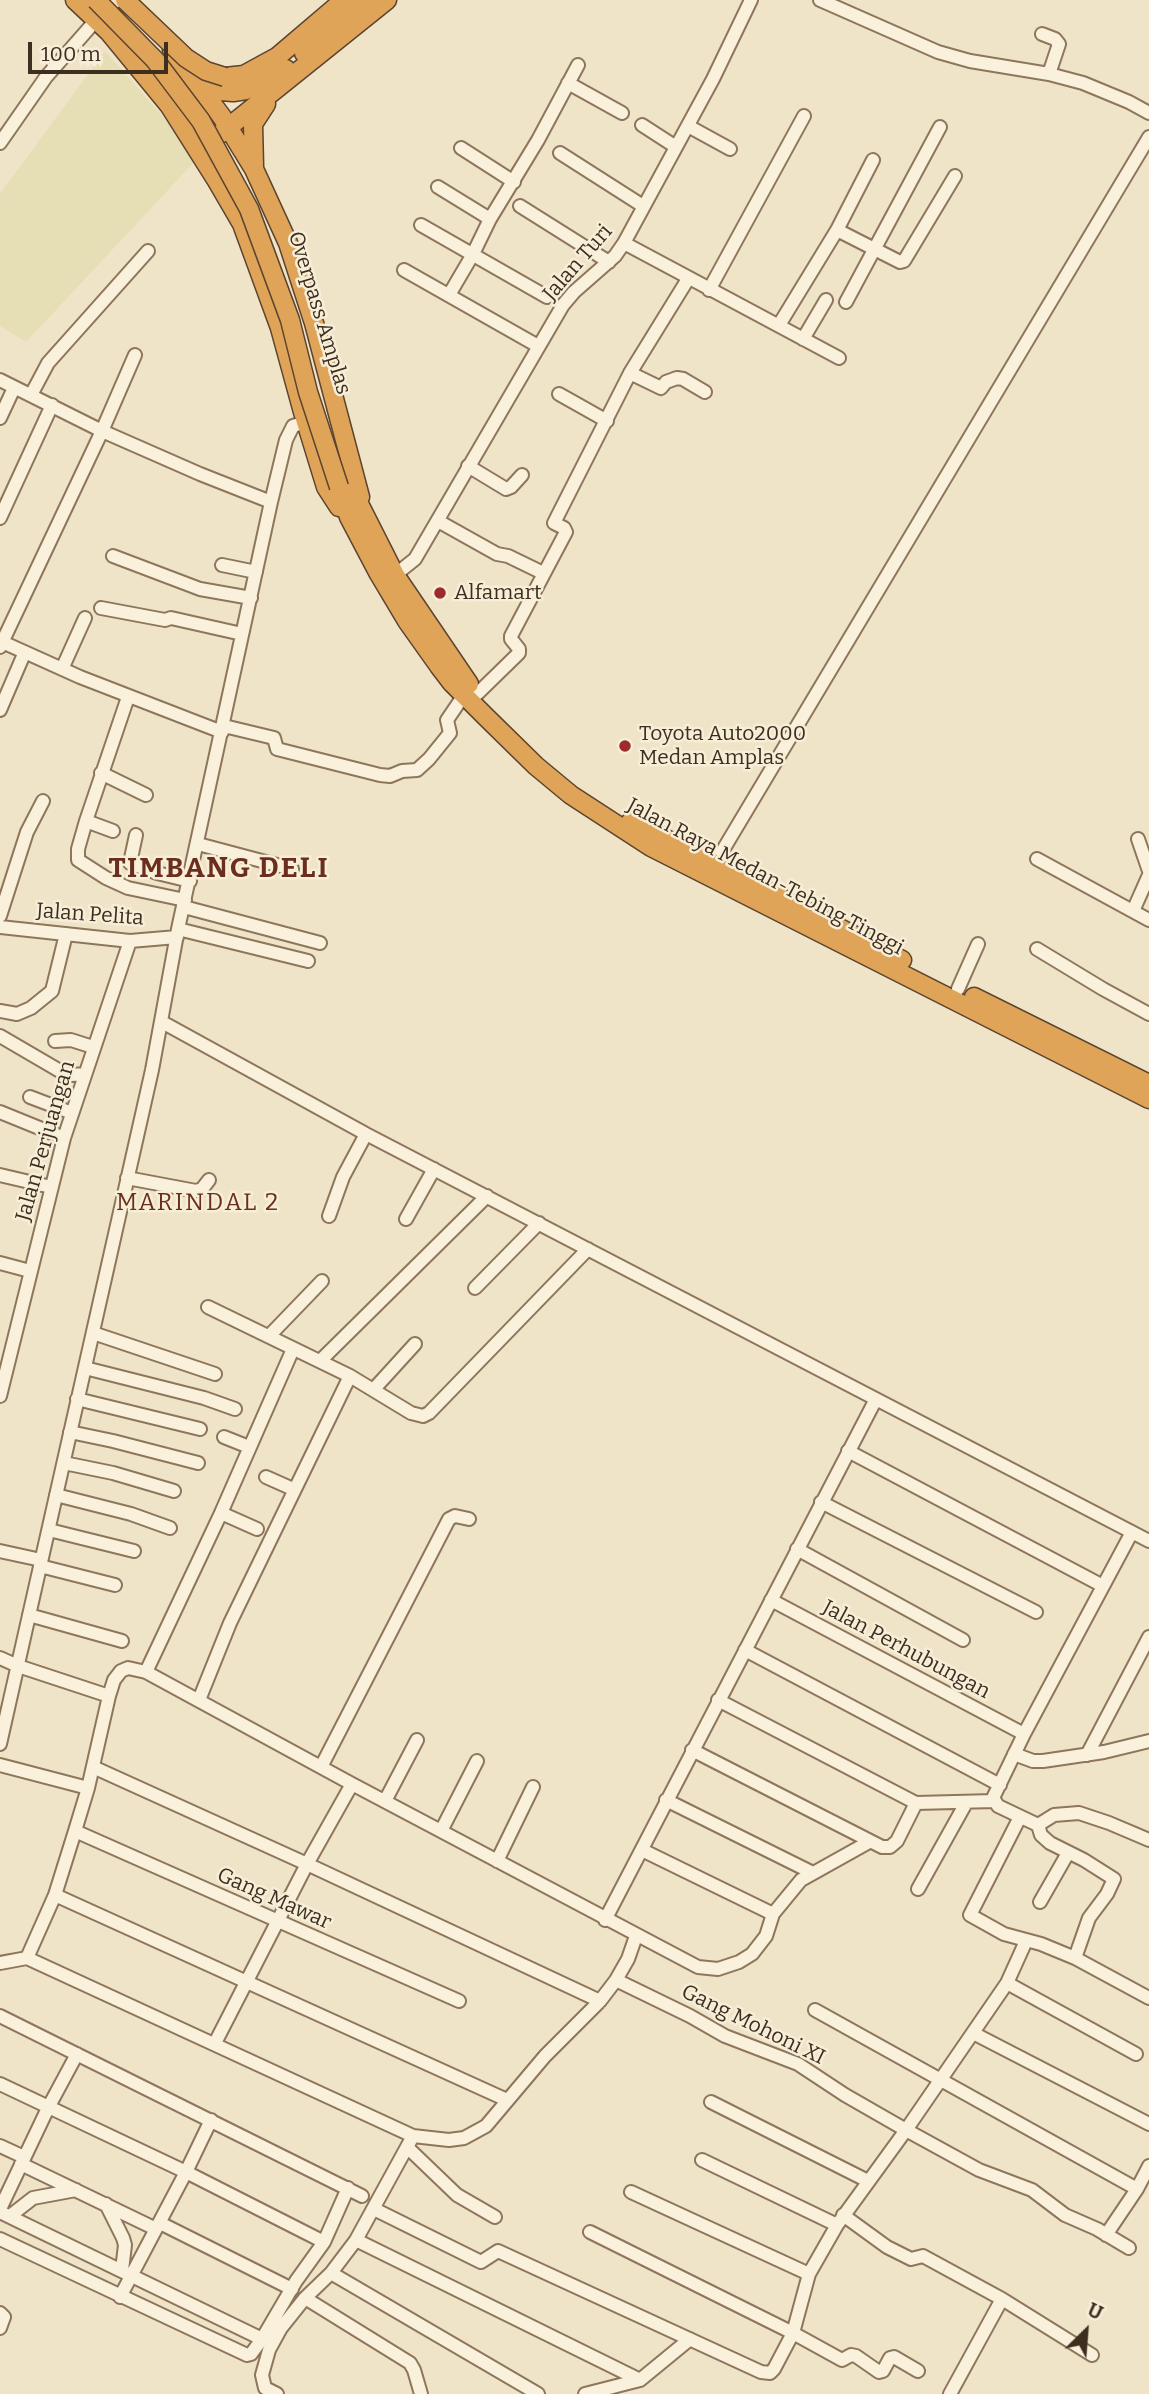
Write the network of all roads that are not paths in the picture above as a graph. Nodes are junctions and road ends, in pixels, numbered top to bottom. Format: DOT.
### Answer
graph roads {
  1 [pos="62,0"];
  2 [pos="75,0"];
  3 [pos="96,0"];
  4 [pos="109,0"];
  5 [pos="125,0"];
  6 [pos="133,0"];
  7 [pos="344,0"];
  8 [pos="365,0"];
  9 [pos="387,0"];
  10 [pos="751,0"];
  11 [pos="820,0"];
  12 [pos="90,27"];
  13 [pos="1042,34"];
  14 [pos="578,65"];
  15 [pos="286,69"];
  16 [pos="1049,74"];
  17 [pos="192,76"];
  18 [pos="568,83"];
  19 [pos="277,90"];
  20 [pos="1149,112"];
  21 [pos="622,113"];
  22 [pos="804,116"];
  23 [pos="225,122"];
  24 [pos="642,125"];
  25 [pos="688,126"];
  26 [pos="940,127"];
  27 [pos="1149,137"];
  28 [pos="191,141"];
  29 [pos="0,143"];
  30 [pos="676,147"];
  31 [pos="461,148"];
  32 [pos="730,149"];
  33 [pos="560,153"];
  34 [pos="873,160"];
  35 [pos="254,169"];
  36 [pos="955,176"];
  37 [pos="514,182"];
  38 [pos="438,187"];
  39 [pos="520,206"];
  40 [pos="643,206"];
  41 [pos="490,219"];
  42 [pos="421,225"];
  43 [pos="837,230"];
  44 [pos="624,243"];
  45 [pos="874,249"];
  46 [pos="148,251"];
  47 [pos="473,254"];
  48 [pos="609,262"];
  49 [pos="404,270"];
  50 [pos="688,279"];
  51 [pos="709,290"];
  52 [pos="449,295"];
  53 [pos="547,297"];
  54 [pos="826,300"];
  55 [pos="846,302"];
  56 [pos="779,325"];
  57 [pos="803,339"];
  58 [pos="538,346"];
  59 [pos="135,355"];
  60 [pos="839,358"];
  61 [pos="630,373"];
  62 [pos="0,380"];
  63 [pos="15,388"];
  64 [pos="705,392"];
  65 [pos="559,394"];
  66 [pos="31,395"];
  67 [pos="52,405"];
  68 [pos="0,418"];
  69 [pos="607,421"];
  70 [pos="306,422"];
  71 [pos="102,431"];
  72 [pos="468,466"];
  73 [pos="522,475"];
  74 [pos="344,486"];
  75 [pos="271,502"];
  76 [pos="356,518"];
  77 [pos="0,519"];
  78 [pos="438,521"];
  79 [pos="113,556"];
  80 [pos="222,565"];
  81 [pos="256,572"];
  82 [pos="543,573"];
  83 [pos="395,575"];
  84 [pos="251,598"];
  85 [pos="101,608"];
  86 [pos="85,618"];
  87 [pos="242,634"];
  88 [pos="1,644"];
  89 [pos="24,654"];
  90 [pos="62,669"];
  91 [pos="471,694"];
  92 [pos="128,697"];
  93 [pos="0,710"];
  94 [pos="223,729"];
  95 [pos="101,773"];
  96 [pos="146,795"];
  97 [pos="43,802"];
  98 [pos="86,821"];
  99 [pos="113,831"];
  100 [pos="136,835"];
  101 [pos="1138,839"];
  102 [pos="198,844"];
  103 [pos="1037,859"];
  104 [pos="714,865"];
  105 [pos="292,869"];
  106 [pos="1149,873"];
  107 [pos="190,881"];
  108 [pos="184,904"];
  109 [pos="1133,911"];
  110 [pos="0,916"];
  111 [pos="1149,920"];
  112 [pos="0,927"];
  113 [pos="177,933"];
  114 [pos="66,934"];
  115 [pos="130,941"];
  116 [pos="320,943"];
  117 [pos="978,944"];
  118 [pos="1037,948"];
  119 [pos="308,961"];
  120 [pos="958,989"];
  121 [pos="0,1011"];
  122 [pos="1149,1014"];
  123 [pos="162,1022"];
  124 [pos="0,1036"];
  125 [pos="55,1041"];
  126 [pos="93,1047"];
  127 [pos="85,1074"];
  128 [pos="1149,1084"];
  129 [pos="30,1097"];
  130 [pos="1149,1099"];
  131 [pos="0,1112"];
  132 [pos="72,1114"];
  133 [pos="366,1134"];
  134 [pos="64,1138"];
  135 [pos="434,1169"];
  136 [pos="0,1175"];
  137 [pos="127,1178"];
  138 [pos="209,1180"];
  139 [pos="51,1187"];
  140 [pos="487,1196"];
  141 [pos="329,1216"];
  142 [pos="406,1219"];
  143 [pos="539,1223"];
  144 [pos="588,1249"];
  145 [pos="0,1263"];
  146 [pos="30,1271"];
  147 [pos="322,1281"];
  148 [pos="475,1288"];
  149 [pos="208,1307"];
  150 [pos="93,1332"];
  151 [pos="0,1333"];
  152 [pos="13,1336"];
  153 [pos="269,1336"];
  154 [pos="415,1344"];
  155 [pos="293,1349"];
  156 [pos="320,1361"];
  157 [pos="85,1368"];
  158 [pos="215,1374"];
  159 [pos="350,1376"];
  160 [pos="374,1389"];
  161 [pos="0,1396"];
  162 [pos="78,1399"];
  163 [pos="876,1399"];
  164 [pos="235,1409"];
  165 [pos="200,1429"];
  166 [pos="70,1432"];
  167 [pos="224,1437"];
  168 [pos="249,1447"];
  169 [pos="848,1451"];
  170 [pos="64,1463"];
  171 [pos="198,1464"];
  172 [pos="266,1477"];
  173 [pos="293,1489"];
  174 [pos="174,1492"];
  175 [pos="56,1495"];
  176 [pos="821,1502"];
  177 [pos="221,1513"];
  178 [pos="469,1519"];
  179 [pos="170,1528"];
  180 [pos="257,1529"];
  181 [pos="49,1530"];
  182 [pos="1132,1532"];
  183 [pos="1149,1541"];
  184 [pos="797,1549"];
  185 [pos="0,1551"];
  186 [pos="134,1551"];
  187 [pos="40,1563"];
  188 [pos="116,1585"];
  189 [pos="1103,1586"];
  190 [pos="771,1600"];
  191 [pos="1036,1612"];
  192 [pos="29,1615"];
  193 [pos="1149,1637"];
  194 [pos="963,1640"];
  195 [pos="122,1642"];
  196 [pos="744,1650"];
  197 [pos="0,1658"];
  198 [pos="18,1666"];
  199 [pos="146,1672"];
  200 [pos="109,1696"];
  201 [pos="199,1700"];
  202 [pos="718,1700"];
  203 [pos="1024,1734"];
  204 [pos="417,1740"];
  205 [pos="1149,1741"];
  206 [pos="0,1744"];
  207 [pos="692,1750"];
  208 [pos="1014,1754"];
  209 [pos="1087,1755"];
  210 [pos="477,1761"];
  211 [pos="0,1765"];
  212 [pos="93,1767"];
  213 [pos="321,1767"];
  214 [pos="352,1784"];
  215 [pos="1000,1785"];
  216 [pos="88,1787"];
  217 [pos="533,1787"];
  218 [pos="666,1800"];
  219 [pos="385,1801"];
  220 [pos="993,1801"];
  221 [pos="916,1803"];
  222 [pos="966,1803"];
  223 [pos="1020,1817"];
  224 [pos="1038,1825"];
  225 [pos="441,1830"];
  226 [pos="75,1831"];
  227 [pos="1149,1840"];
  228 [pos="869,1842"];
  229 [pos="642,1850"];
  230 [pos="1068,1853"];
  231 [pos="497,1861"];
  232 [pos="307,1864"];
  233 [pos="813,1872"];
  234 [pos="918,1889"];
  235 [pos="55,1895"];
  236 [pos="1040,1902"];
  237 [pos="773,1914"];
  238 [pos="605,1920"];
  239 [pos="276,1921"];
  240 [pos="636,1936"];
  241 [pos="1027,1941"];
  242 [pos="27,1958"];
  243 [pos="1075,1958"];
  244 [pos="0,1963"];
  245 [pos="616,1980"];
  246 [pos="246,1982"];
  247 [pos="1007,1983"];
  248 [pos="1149,1998"];
  249 [pos="459,2001"];
  250 [pos="600,2001"];
  251 [pos="815,2010"];
  252 [pos="0,2016"];
  253 [pos="973,2033"];
  254 [pos="215,2043"];
  255 [pos="77,2054"];
  256 [pos="1136,2054"];
  257 [pos="940,2081"];
  258 [pos="0,2084"];
  259 [pos="507,2100"];
  260 [pos="711,2102"];
  261 [pos="48,2108"];
  262 [pos="211,2120"];
  263 [pos="1149,2124"];
  264 [pos="906,2130"];
  265 [pos="410,2142"];
  266 [pos="0,2146"];
  267 [pos="702,2160"];
  268 [pos="23,2161"];
  269 [pos="1149,2166"];
  270 [pos="186,2172"];
  271 [pos="867,2181"];
  272 [pos="348,2188"];
  273 [pos="1137,2189"];
  274 [pos="76,2190"];
  275 [pos="631,2192"];
  276 [pos="362,2196"];
  277 [pos="106,2204"];
  278 [pos="374,2209"];
  279 [pos="3,2212"];
  280 [pos="495,2217"];
  281 [pos="840,2220"];
  282 [pos="158,2226"];
  283 [pos="590,2232"];
  284 [pos="1106,2235"];
  285 [pos="0,2239"];
  286 [pos="356,2240"];
  287 [pos="324,2242"];
  288 [pos="1129,2249"];
  289 [pos="127,2272"];
  290 [pos="331,2273"];
  291 [pos="809,2274"];
  292 [pos="292,2289"];
  293 [pos="120,2297"];
  294 [pos="305,2298"];
  295 [pos="1002,2299"];
  296 [pos="0,2312"];
  297 [pos="0,2328"];
  298 [pos="793,2333"];
  299 [pos="262,2339"];
  300 [pos="690,2339"];
  301 [pos="1092,2356"];
  302 [pos="918,2371"];
  303 [pos="640,2380"];
  304 [pos="276,2394"];
  305 [pos="421,2394"];
  306 [pos="538,2394"];
  307 [pos="585,2394"];
  308 [pos="950,2394"];
  1 -- 12 [label="highway"];
  2 -- 28 [label="highway"];
  3 -- 74 [label="highway, Overpass Amplas, bridge"];
  4 -- 74 [label="highway, Overpass Amplas"];
  5 -- 7 [label="highway, bridge"];
  6 -- 17 [label="highway"];
  8 -- 15 [label="highway"];
  9 -- 19 [label="highway"];
  10 -- 25 [label="street, Jalan Turi"];
  11 -- 16 [label="street"];
  12 -- 28 [label="highway"];
  12 -- 29 [label="street"];
  13 -- 16 [label="street"];
  14 -- 18 [label="street"];
  15 -- 17 [label="highway"];
  15 -- 23 [label="highway"];
  16 -- 20 [label="street"];
  17 -- 23 [label="highway"];
  18 -- 21 [label="street"];
  18 -- 37 [label="street"];
  19 -- 23 [label="highway"];
  19 -- 35 [label="highway"];
  22 -- 51 [label="street"];
  23 -- 28 [label="highway"];
  23 -- 35 [label="highway"];
  24 -- 30 [label="street"];
  25 -- 30 [label="street, Jalan Turi"];
  25 -- 32 [label="street"];
  26 -- 45 [label="street"];
  27 -- 104 [label="street"];
  28 -- 70 [label="highway"];
  30 -- 40 [label="street, Jalan Turi"];
  31 -- 37 [label="street"];
  33 -- 40 [label="street"];
  34 -- 43 [label="street"];
  35 -- 76 [label="highway"];
  36 -- 45 [label="street"];
  37 -- 41 [label="street"];
  38 -- 41 [label="street"];
  39 -- 48 [label="street"];
  40 -- 44 [label="street, Jalan Turi"];
  41 -- 47 [label="street"];
  42 -- 47 [label="street"];
  43 -- 45 [label="street"];
  43 -- 56 [label="street"];
  44 -- 48 [label="street, Jalan Turi"];
  44 -- 50 [label="street"];
  45 -- 55 [label="street"];
  46 -- 66 [label="street"];
  47 -- 52 [label="street"];
  47 -- 53 [label="street"];
  48 -- 58 [label="street, Jalan Turi"];
  49 -- 52 [label="street"];
  50 -- 51 [label="street"];
  50 -- 61 [label="street"];
  51 -- 56 [label="street"];
  52 -- 58 [label="street"];
  54 -- 57 [label="street"];
  56 -- 57 [label="street"];
  57 -- 60 [label="street"];
  58 -- 72 [label="street, Jalan Turi"];
  59 -- 71 [label="street"];
  61 -- 64 [label="street"];
  61 -- 69 [label="street"];
  62 -- 63 [label="street"];
  63 -- 66 [label="street"];
  63 -- 68 [label="street"];
  65 -- 69 [label="street"];
  66 -- 67 [label="street"];
  67 -- 71 [label="street"];
  67 -- 77 [label="street"];
  69 -- 82 [label="street"];
  70 -- 75 [label="street"];
  70 -- 76 [label="highway"];
  71 -- 75 [label="street"];
  71 -- 88 [label="street"];
  72 -- 73 [label="street"];
  72 -- 78 [label="street, Jalan Turi"];
  74 -- 76 [label="highway, Overpass Amplas"];
  75 -- 81 [label="street"];
  76 -- 83 [label="highway, Jalan Raya Medan-Tebing Tinggi"];
  76 -- 91 [label="highway, Jalan Raya Medan-Tebing Tinggi"];
  78 -- 82 [label="street"];
  78 -- 83 [label="street, Jalan Turi"];
  79 -- 84 [label="street"];
  80 -- 81 [label="street"];
  81 -- 84 [label="street"];
  82 -- 91 [label="street"];
  83 -- 91 [label="highway, Jalan Raya Medan-Tebing Tinggi"];
  84 -- 87 [label="street"];
  85 -- 87 [label="street"];
  86 -- 90 [label="street"];
  87 -- 94 [label="street"];
  88 -- 89 [label="street"];
  89 -- 90 [label="street"];
  89 -- 93 [label="street"];
  90 -- 92 [label="street"];
  91 -- 94 [label="street"];
  91 -- 104 [label="highway, Jalan Raya Medan-Tebing Tinggi"];
  91 -- 130 [label="highway, Jalan Raya Medan-Tebing Tinggi"];
  92 -- 94 [label="street"];
  92 -- 95 [label="street"];
  94 -- 102 [label="street"];
  95 -- 96 [label="street"];
  95 -- 98 [label="street"];
  97 -- 110 [label="street"];
  98 -- 99 [label="street"];
  98 -- 108 [label="street"];
  100 -- 107 [label="street"];
  101 -- 106 [label="street"];
  102 -- 105 [label="street"];
  102 -- 107 [label="street"];
  103 -- 109 [label="street"];
  104 -- 120 [label="highway, Jalan Raya Medan-Tebing Tinggi"];
  106 -- 109 [label="street"];
  107 -- 108 [label="street"];
  108 -- 113 [label="street"];
  108 -- 116 [label="street"];
  109 -- 111 [label="street"];
  112 -- 114 [label="street, Jalan Pelita"];
  113 -- 115 [label="street, Jalan Pelita"];
  113 -- 119 [label="street, Jalan Pelita"];
  113 -- 123 [label="street"];
  114 -- 115 [label="street, Jalan Pelita"];
  114 -- 121 [label="street"];
  115 -- 126 [label="street, Jalan Perjuangan"];
  117 -- 120 [label="street"];
  118 -- 122 [label="street"];
  120 -- 128 [label="highway, Jalan Raya Medan-Tebing Tinggi"];
  123 -- 133 [label="street"];
  123 -- 137 [label="street"];
  124 -- 127 [label="street"];
  125 -- 126 [label="street"];
  126 -- 127 [label="street, Jalan Perjuangan"];
  127 -- 132 [label="street, Jalan Perjuangan"];
  129 -- 132 [label="street"];
  131 -- 134 [label="street"];
  132 -- 134 [label="street, Jalan Perjuangan"];
  133 -- 135 [label="street"];
  133 -- 141 [label="street"];
  134 -- 139 [label="street, Jalan Perjuangan"];
  135 -- 140 [label="street"];
  135 -- 142 [label="street"];
  136 -- 139 [label="street"];
  137 -- 138 [label="street"];
  137 -- 150 [label="street"];
  139 -- 146 [label="street, Jalan Perjuangan"];
  140 -- 143 [label="street"];
  140 -- 156 [label="street"];
  143 -- 144 [label="street"];
  143 -- 148 [label="street"];
  144 -- 160 [label="street"];
  144 -- 163 [label="street"];
  145 -- 146 [label="street"];
  146 -- 152 [label="street, Jalan Perjuangan"];
  147 -- 153 [label="street"];
  149 -- 153 [label="street"];
  150 -- 157 [label="street"];
  150 -- 158 [label="street"];
  151 -- 152 [label="street"];
  152 -- 161 [label="street, Jalan Perjuangan"];
  153 -- 155 [label="street"];
  154 -- 160 [label="street"];
  155 -- 156 [label="street"];
  155 -- 168 [label="street"];
  156 -- 159 [label="street"];
  157 -- 162 [label="street"];
  157 -- 164 [label="street"];
  159 -- 160 [label="street"];
  159 -- 173 [label="street"];
  162 -- 165 [label="street"];
  162 -- 166 [label="street"];
  163 -- 169 [label="street"];
  163 -- 182 [label="street"];
  166 -- 170 [label="street"];
  166 -- 171 [label="street"];
  167 -- 168 [label="street"];
  168 -- 177 [label="street"];
  169 -- 176 [label="street"];
  169 -- 189 [label="street"];
  170 -- 174 [label="street"];
  170 -- 175 [label="street"];
  172 -- 173 [label="street"];
  173 -- 201 [label="street"];
  175 -- 179 [label="street"];
  175 -- 181 [label="street"];
  176 -- 184 [label="street"];
  176 -- 191 [label="street"];
  177 -- 180 [label="street"];
  177 -- 199 [label="street"];
  178 -- 213 [label="street"];
  181 -- 186 [label="street"];
  181 -- 187 [label="street"];
  182 -- 183 [label="street"];
  182 -- 189 [label="street"];
  184 -- 190 [label="street"];
  184 -- 194 [label="street"];
  185 -- 187 [label="street"];
  187 -- 188 [label="street"];
  187 -- 192 [label="street"];
  189 -- 203 [label="street"];
  190 -- 196 [label="street"];
  190 -- 203 [label="street, Jalan Perhubungan"];
  192 -- 195 [label="street"];
  192 -- 198 [label="street"];
  193 -- 209 [label="street"];
  196 -- 202 [label="street"];
  196 -- 215 [label="street"];
  197 -- 198 [label="street"];
  198 -- 200 [label="street"];
  198 -- 206 [label="street"];
  199 -- 200 [label="street"];
  199 -- 201 [label="street"];
  200 -- 212 [label="street"];
  201 -- 213 [label="street"];
  202 -- 207 [label="street"];
  202 -- 221 [label="street"];
  203 -- 208 [label="street"];
  204 -- 219 [label="street"];
  205 -- 209 [label="street"];
  207 -- 218 [label="street"];
  207 -- 228 [label="street"];
  208 -- 209 [label="street"];
  208 -- 215 [label="street"];
  210 -- 225 [label="street"];
  211 -- 216 [label="street"];
  212 -- 216 [label="street"];
  212 -- 232 [label="street"];
  213 -- 214 [label="street"];
  214 -- 219 [label="street"];
  214 -- 232 [label="street"];
  215 -- 220 [label="street"];
  216 -- 226 [label="street"];
  217 -- 231 [label="street"];
  218 -- 229 [label="street"];
  218 -- 233 [label="street"];
  219 -- 225 [label="street"];
  220 -- 222 [label="street"];
  220 -- 223 [label="street"];
  221 -- 222 [label="street"];
  221 -- 228 [label="street"];
  222 -- 234 [label="street"];
  223 -- 224 [label="street"];
  223 -- 241 [label="street"];
  224 -- 227 [label="street"];
  224 -- 230 [label="street"];
  225 -- 231 [label="street"];
  226 -- 235 [label="street"];
  226 -- 239 [label="street, Gang Mawar"];
  228 -- 233 [label="street"];
  229 -- 237 [label="street"];
  229 -- 238 [label="street"];
  230 -- 236 [label="street"];
  230 -- 243 [label="street"];
  231 -- 238 [label="street"];
  232 -- 239 [label="street"];
  232 -- 250 [label="street"];
  233 -- 237 [label="street"];
  235 -- 242 [label="street"];
  235 -- 246 [label="street"];
  237 -- 240 [label="street"];
  238 -- 240 [label="street"];
  239 -- 246 [label="street"];
  239 -- 249 [label="street, Gang Mawar"];
  240 -- 245 [label="street"];
  241 -- 243 [label="street"];
  241 -- 247 [label="street"];
  242 -- 244 [label="street"];
  242 -- 254 [label="street"];
  243 -- 248 [label="street"];
  245 -- 250 [label="street"];
  245 -- 264 [label="street, Gang Mohoni XI"];
  246 -- 254 [label="street"];
  246 -- 259 [label="street"];
  247 -- 253 [label="street"];
  247 -- 256 [label="street"];
  250 -- 259 [label="street"];
  251 -- 257 [label="street"];
  252 -- 255 [label="street"];
  253 -- 257 [label="street"];
  253 -- 263 [label="street"];
  254 -- 265 [label="street"];
  255 -- 261 [label="street"];
  255 -- 262 [label="street"];
  257 -- 264 [label="street"];
  257 -- 273 [label="street"];
  258 -- 261 [label="street"];
  259 -- 265 [label="street"];
  260 -- 271 [label="street"];
  261 -- 268 [label="street"];
  261 -- 270 [label="street"];
  262 -- 270 [label="street"];
  262 -- 272 [label="street"];
  264 -- 271 [label="street"];
  264 -- 284 [label="street, Gang Mohoni XI"];
  265 -- 278 [label="street"];
  265 -- 280 [label="street"];
  266 -- 268 [label="street"];
  267 -- 281 [label="street"];
  268 -- 274 [label="street"];
  268 -- 279 [label="street"];
  269 -- 273 [label="street"];
  270 -- 282 [label="street"];
  270 -- 287 [label="street"];
  271 -- 281 [label="street"];
  272 -- 276 [label="street"];
  272 -- 287 [label="street"];
  273 -- 284 [label="street"];
  274 -- 277 [label="street"];
  274 -- 279 [label="street"];
  275 -- 291 [label="street"];
  277 -- 282 [label="street"];
  277 -- 289 [label="street"];
  278 -- 286 [label="street"];
  278 -- 300 [label="street"];
  279 -- 289 [label="street"];
  281 -- 291 [label="street"];
  281 -- 295 [label="street"];
  282 -- 289 [label="street"];
  282 -- 292 [label="street"];
  283 -- 298 [label="street"];
  284 -- 288 [label="street, Gang Mohoni XI"];
  285 -- 293 [label="street"];
  286 -- 290 [label="street"];
  286 -- 303 [label="street"];
  287 -- 292 [label="street"];
  289 -- 293 [label="street"];
  289 -- 299 [label="street"];
  290 -- 294 [label="street"];
  290 -- 306 [label="street"];
  291 -- 298 [label="street"];
  292 -- 299 [label="street"];
  293 -- 299 [label="street"];
  294 -- 304 [label="street"];
  294 -- 305 [label="street"];
  295 -- 301 [label="street"];
  295 -- 308 [label="street"];
  296 -- 297 [label="street"];
  298 -- 300 [label="street"];
  298 -- 302 [label="street"];
  300 -- 303 [label="street"];
  303 -- 307 [label="street"];
}
